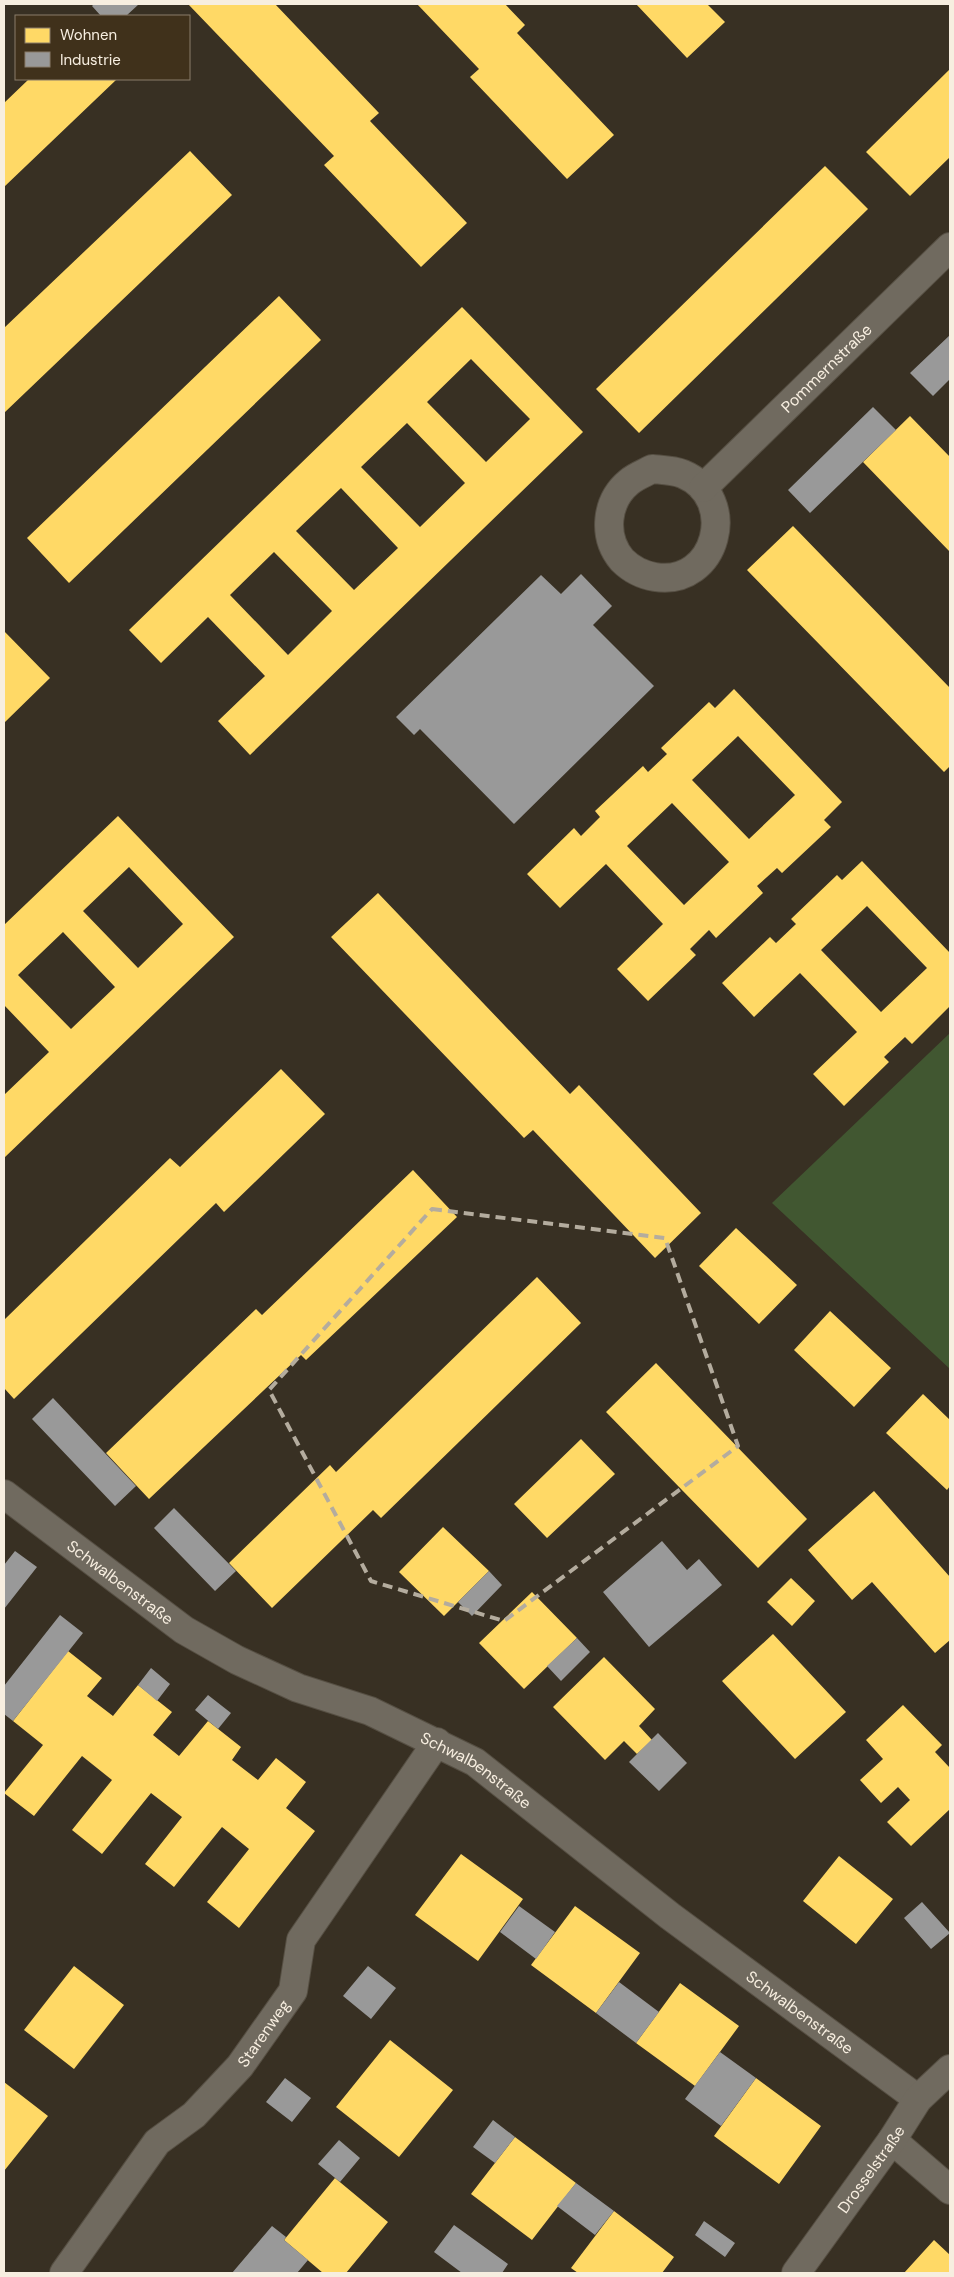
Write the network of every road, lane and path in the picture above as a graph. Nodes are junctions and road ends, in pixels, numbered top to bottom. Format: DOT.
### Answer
graph roads {
  1 [pos="950,247"];
  2 [pos="702,488"];
  3 [pos="4,1494"];
  4 [pos="437,1742"];
  5 [pos="950,2069"];
  6 [pos="918,2099"];
  7 [pos="892,2140"];
  8 [pos="950,2190"];
  9 [pos="64,2273"];
  10 [pos="796,2273"];
  1 -- 2 [label="street, Pommernstraße"];
  3 -- 4 [label="street, Schwalbenstraße"];
  4 -- 6 [label="street, Schwalbenstraße"];
  4 -- 9 [label="street, Starenweg"];
  5 -- 6 [label="street, Drosselstraße"];
  6 -- 7 [label="street, Drosselstraße"];
  7 -- 8 [label="street"];
  7 -- 10 [label="street, Drosselstraße"];
}
